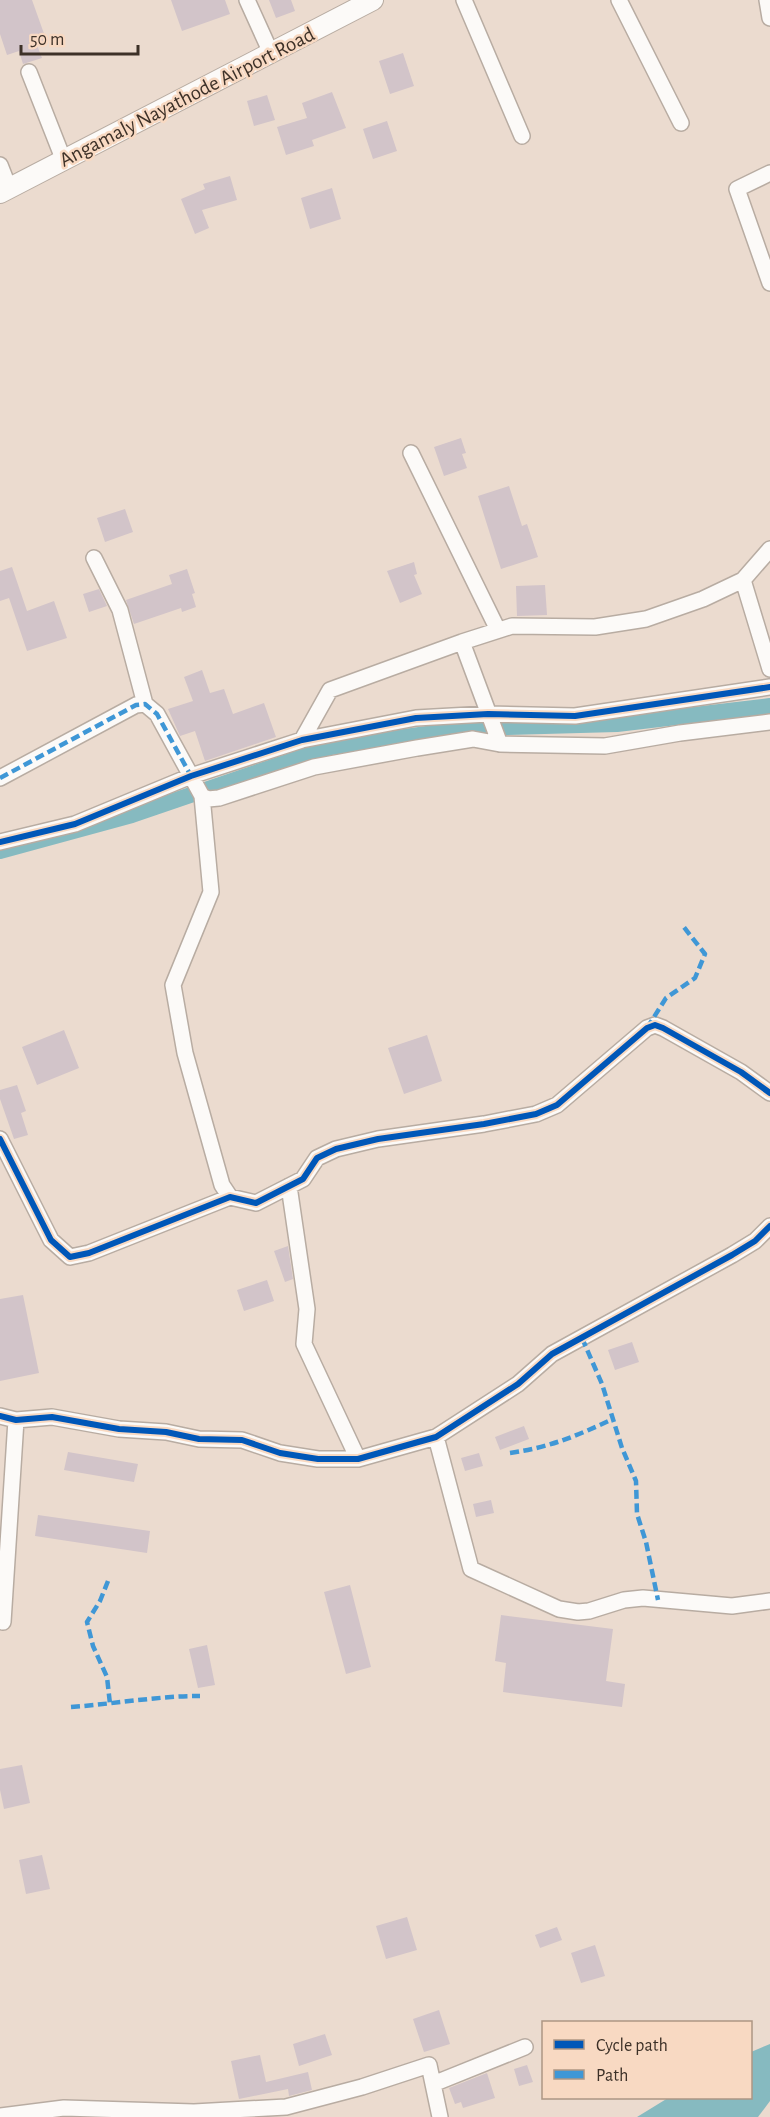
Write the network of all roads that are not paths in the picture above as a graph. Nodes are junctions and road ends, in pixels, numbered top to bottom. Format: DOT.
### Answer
graph roads {
  1 [pos="248,0"];
  2 [pos="373,0"];
  3 [pos="464,0"];
  4 [pos="619,0"];
  5 [pos="767,0"];
  6 [pos="770,18"];
  7 [pos="271,52"];
  8 [pos="30,72"];
  9 [pos="681,123"];
  10 [pos="522,136"];
  11 [pos="64,161"];
  12 [pos="0,165"];
  13 [pos="770,173"];
  14 [pos="4,190"];
  15 [pos="770,283"];
  16 [pos="411,453"];
  17 [pos="770,549"];
  18 [pos="94,558"];
  19 [pos="743,580"];
  20 [pos="498,630"];
  21 [pos="462,642"];
  22 [pos="770,669"];
  23 [pos="770,687"];
  24 [pos="145,704"];
  25 [pos="489,714"];
  26 [pos="770,722"];
  27 [pos="302,740"];
  28 [pos="500,744"];
  29 [pos="191,776"];
  30 [pos="0,778"];
  31 [pos="202,796"];
  32 [pos="0,842"];
  33 [pos="770,1093"];
  34 [pos="0,1139"];
  35 [pos="289,1186"];
  36 [pos="230,1197"];
  37 [pos="770,1226"];
  38 [pos="0,1416"];
  39 [pos="16,1420"];
  40 [pos="436,1437"];
  41 [pos="358,1459"];
  42 [pos="770,1601"];
  43 [pos="3,1622"];
  44 [pos="525,2047"];
  45 [pos="433,2084"];
  46 [pos="0,2116"];
  47 [pos="440,2117"];
  1 -- 7 [label="street"];
  2 -- 7 [label="main road, Angamaly Nayathode Airport Road"];
  3 -- 10 [label="street"];
  4 -- 9 [label="street"];
  5 -- 6 [label="street"];
  7 -- 11 [label="main road, Angamaly Nayathode Airport Road"];
  8 -- 11 [label="street"];
  11 -- 14 [label="main road, Angamaly Nayathode Airport Road"];
  12 -- 14 [label="street"];
  13 -- 15 [label="street"];
  16 -- 20 [label="street"];
  17 -- 19 [label="street"];
  18 -- 24 [label="street"];
  19 -- 20 [label="street"];
  19 -- 22 [label="street"];
  20 -- 21 [label="street"];
  21 -- 25 [label="street"];
  21 -- 27 [label="street"];
  23 -- 25 [label="street"];
  24 -- 29 [label="street"];
  24 -- 30 [label="street"];
  25 -- 27 [label="street"];
  25 -- 28 [label="street"];
  26 -- 28 [label="street"];
  27 -- 29 [label="street"];
  28 -- 31 [label="street"];
  29 -- 31 [label="street"];
  29 -- 32 [label="street"];
  31 -- 36 [label="street"];
  33 -- 35 [label="street"];
  34 -- 36 [label="street"];
  35 -- 36 [label="street"];
  35 -- 41 [label="street"];
  37 -- 40 [label="street"];
  38 -- 39 [label="street"];
  39 -- 41 [label="street"];
  39 -- 43 [label="street"];
  40 -- 41 [label="street"];
  40 -- 42 [label="street"];
  44 -- 45 [label="street"];
  45 -- 46 [label="street"];
  45 -- 47 [label="street"];
}
